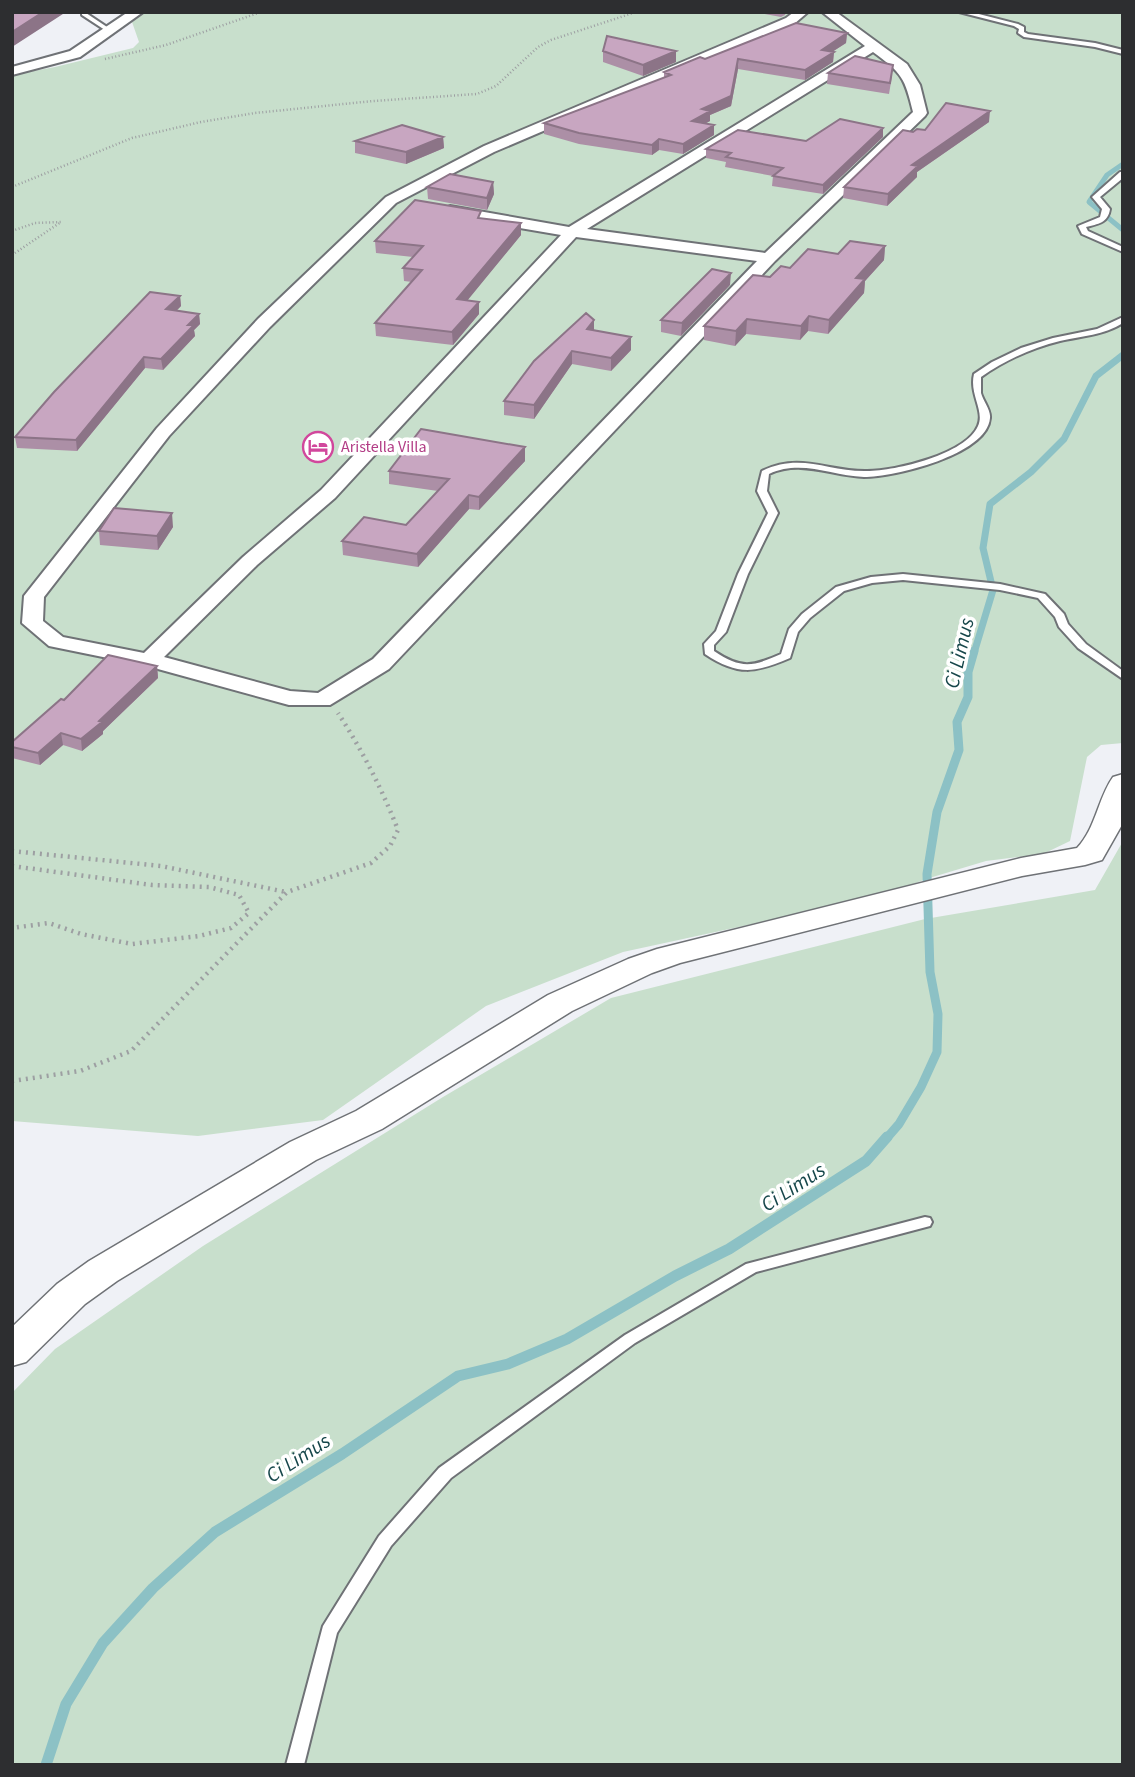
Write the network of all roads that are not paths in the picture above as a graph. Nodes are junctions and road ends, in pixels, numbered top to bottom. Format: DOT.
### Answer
graph roads {
  1 [pos="137,12"];
  2 [pos="962,12"];
  3 [pos="84,14"];
  4 [pos="796,17"];
  5 [pos="834,17"];
  6 [pos="110,31"];
  7 [pos="874,46"];
  8 [pos="1123,52"];
  9 [pos="893,60"];
  10 [pos="848,62"];
  11 [pos="12,71"];
  12 [pos="1123,174"];
  13 [pos="391,200"];
  14 [pos="413,205"];
  15 [pos="439,209"];
  16 [pos="572,232"];
  17 [pos="1123,250"];
  18 [pos="769,258"];
  19 [pos="1123,319"];
  20 [pos="149,660"];
  21 [pos="1123,676"];
  22 [pos="1123,783"];
  23 [pos="925,1222"];
  24 [pos="12,1351"];
  25 [pos="295,1765"];
  1 -- 6 [label="street"];
  2 -- 8 [label="lane"];
  3 -- 6 [label="lane"];
  4 -- 5 [label="street"];
  4 -- 13 [label="street"];
  5 -- 7 [label="street"];
  6 -- 11 [label="street"];
  7 -- 9 [label="street"];
  7 -- 10 [label="street"];
  9 -- 10 [label="street"];
  9 -- 18 [label="street"];
  10 -- 16 [label="street"];
  12 -- 17 [label="lane"];
  13 -- 14 [label="street"];
  13 -- 20 [label="street"];
  15 -- 16 [label="street"];
  16 -- 18 [label="street"];
  16 -- 20 [label="street"];
  18 -- 20 [label="street"];
  19 -- 21 [label="lane"];
  22 -- 24 [label="street"];
  23 -- 25 [label="lane"];
}
